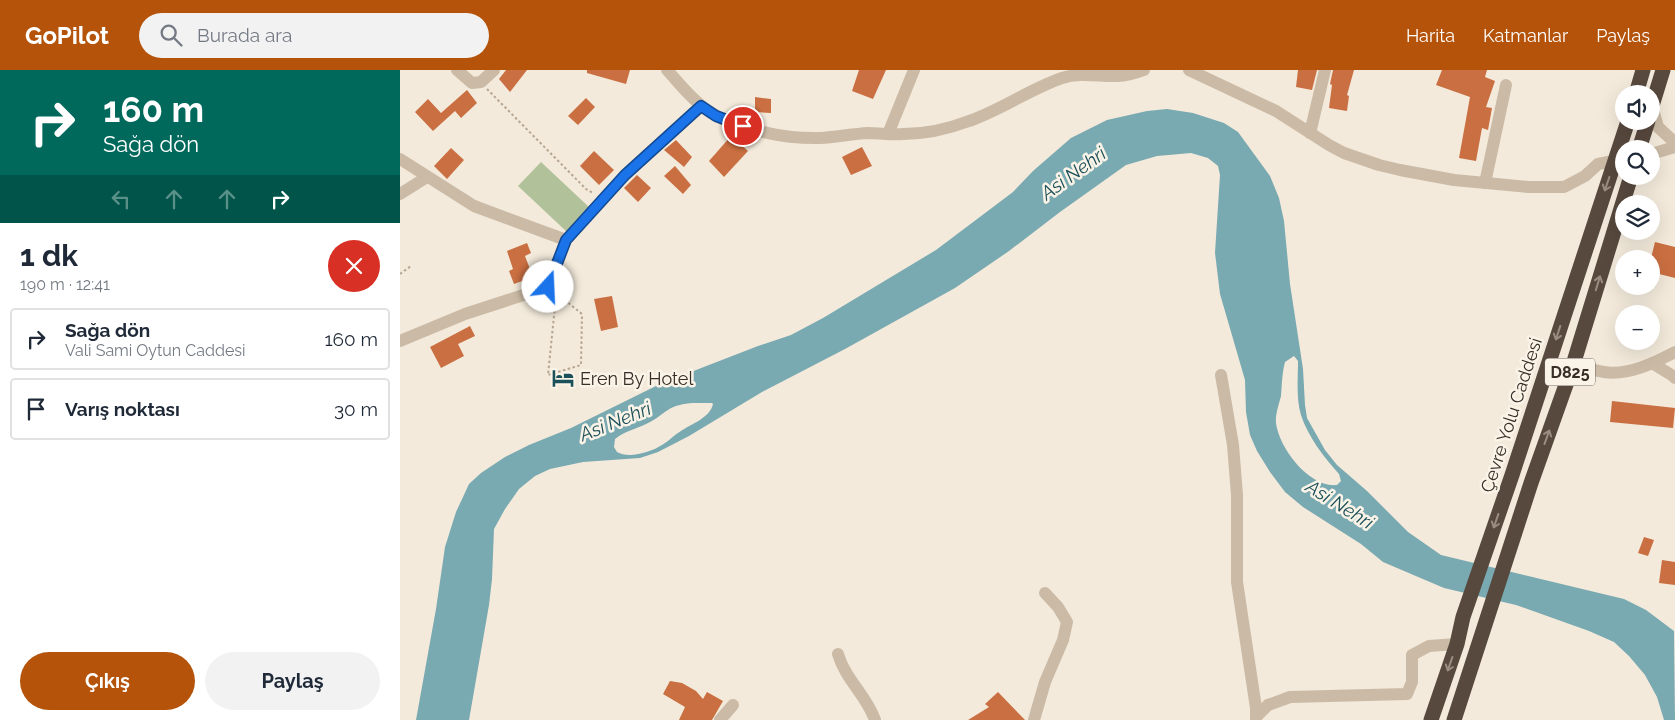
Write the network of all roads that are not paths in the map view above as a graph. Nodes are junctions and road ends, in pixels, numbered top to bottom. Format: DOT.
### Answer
graph roads {
  1 [pos="457,70"];
  2 [pos="494,70"];
  3 [pos="667,70"];
  4 [pos="914,70"];
  5 [pos="1144,70"];
  6 [pos="1189,70"];
  7 [pos="1324,70"];
  8 [pos="1643,70"];
  9 [pos="1663,70"];
  10 [pos="1076,73"];
  11 [pos="1506,85"];
  12 [pos="1639,85"];
  13 [pos="1659,85"];
  14 [pos="701,106"];
  15 [pos="1660,129"];
  16 [pos="1310,133"];
  17 [pos="888,134"];
  18 [pos="1675,140"];
  19 [pos="1675,147"];
  20 [pos="1660,151"];
  21 [pos="400,159"];
  22 [pos="1615,161"];
  23 [pos="1615,175"];
  24 [pos="427,177"];
  25 [pos="1485,183"];
  26 [pos="1628,185"];
  27 [pos="400,194"];
  28 [pos="566,240"];
  29 [pos="400,340"];
  30 [pos="1675,352"];
  31 [pos="1652,363"];
  32 [pos="1573,365"];
  33 [pos="1222,375"];
  34 [pos="1675,378"];
  35 [pos="1045,593"];
  36 [pos="1457,644"];
  37 [pos="838,654"];
  38 [pos="733,706"];
  39 [pos="1256,718"];
  40 [pos="720,720"];
  41 [pos="875,720"];
  42 [pos="1034,720"];
  43 [pos="1431,720"];
  44 [pos="1454,720"];
  1 -- 2 [label="street"];
  3 -- 14 [label="street"];
  4 -- 17 [label="street"];
  5 -- 10 [label="street"];
  6 -- 16 [label="street"];
  7 -- 16 [label="street"];
  8 -- 12 [label="highway"];
  9 -- 13 [label="highway"];
  10 -- 17 [label="street"];
  11 -- 25 [label="street"];
  14 -- 17 [label="street"];
  14 -- 28 [label="street"];
  15 -- 18 [label="street"];
  16 -- 25 [label="street"];
  19 -- 20 [label="street"];
  21 -- 24 [label="street"];
  22 -- 25 [label="street"];
  23 -- 36 [label="highway, Çevre Yolu Caddesi / D825, one-way"];
  24 -- 27 [label="street"];
  24 -- 28 [label="street"];
  32 -- 26 [label="highway, D825, one-way"];
  28 -- 29 [label="street"];
  30 -- 31 [label="street"];
  31 -- 32 [label="street"];
  31 -- 34 [label="street"];
  44 -- 32 [label="highway, D825, one-way"];
  33 -- 39 [label="street"];
  35 -- 42 [label="street"];
  36 -- 39 [label="street"];
  36 -- 43 [label="highway, Çevre Yolu Caddesi / D825, one-way"];
  37 -- 41 [label="street"];
  38 -- 40 [label="street"];
}
